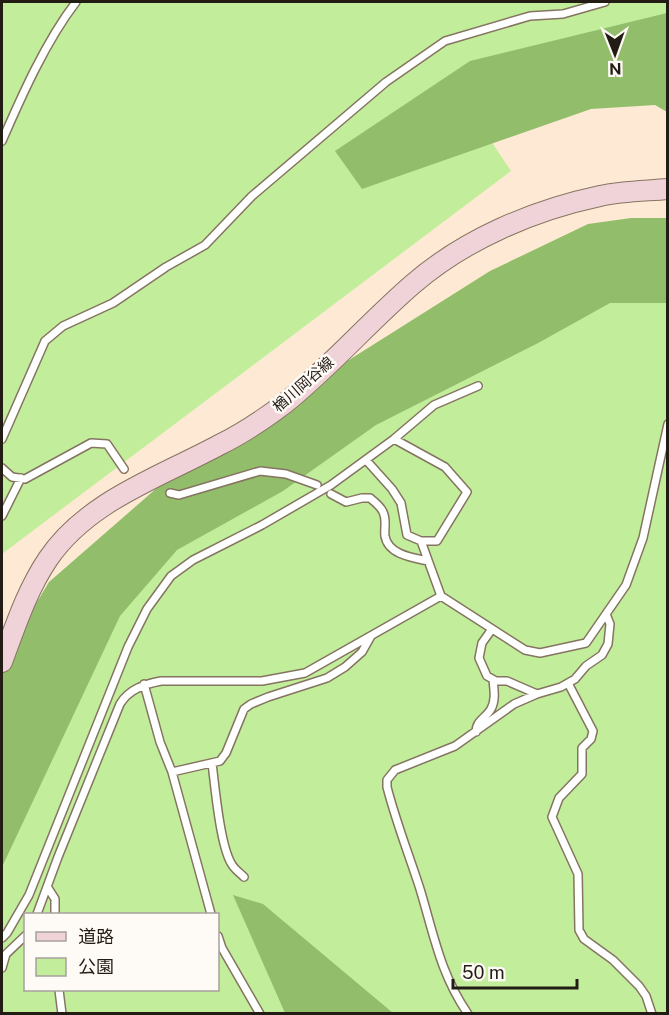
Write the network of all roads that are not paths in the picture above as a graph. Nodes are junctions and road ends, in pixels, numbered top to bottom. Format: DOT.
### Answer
graph roads {
  1 [pos="76,2"];
  2 [pos="605,2"];
  3 [pos="2,141"];
  4 [pos="668,189"];
  5 [pos="478,386"];
  6 [pos="668,424"];
  7 [pos="2,439"];
  8 [pos="394,439"];
  9 [pos="366,460"];
  10 [pos="2,468"];
  11 [pos="124,470"];
  12 [pos="21,478"];
  13 [pos="317,485"];
  14 [pos="170,493"];
  15 [pos="331,495"];
  16 [pos="2,516"];
  17 [pos="421,541"];
  18 [pos="428,561"];
  19 [pos="441,596"];
  20 [pos="606,614"];
  21 [pos="492,629"];
  22 [pos="371,636"];
  23 [pos="2,662"];
  24 [pos="493,680"];
  25 [pos="568,683"];
  26 [pos="144,684"];
  27 [pos="537,694"];
  28 [pos="476,732"];
  29 [pos="212,763"];
  30 [pos="172,772"];
  31 [pos="244,876"];
  32 [pos="48,888"];
  33 [pos="38,913"];
  34 [pos="56,913"];
  35 [pos="210,913"];
  36 [pos="24,937"];
  37 [pos="2,938"];
  38 [pos="219,939"];
  39 [pos="2,966"];
  40 [pos="59,991"];
  41 [pos="62,1014"];
  42 [pos="260,1014"];
  43 [pos="468,1014"];
  44 [pos="652,1014"];
  1 -- 3 [label="lane"];
  2 -- 7 [label="lane"];
  4 -- 23 [label="main road, 楢川岡谷線"];
  5 -- 8 [label="lane"];
  6 -- 20 [label="lane"];
  8 -- 9 [label="lane"];
  8 -- 17 [label="lane"];
  9 -- 17 [label="lane"];
  9 -- 37 [label="lane"];
  10 -- 12 [label="lane"];
  11 -- 12 [label="lane"];
  12 -- 16 [label="lane"];
  13 -- 14 [label="lane"];
  15 -- 18 [label="lane"];
  17 -- 18 [label="lane"];
  18 -- 19 [label="lane"];
  19 -- 21 [label="lane"];
  19 -- 22 [label="lane"];
  20 -- 21 [label="lane"];
  20 -- 25 [label="lane"];
  21 -- 24 [label="lane"];
  22 -- 26 [label="lane"];
  22 -- 29 [label="lane"];
  24 -- 27 [label="lane"];
  24 -- 28 [label="lane"];
  25 -- 27 [label="lane"];
  25 -- 44 [label="lane"];
  26 -- 30 [label="lane"];
  26 -- 32 [label="lane"];
  27 -- 28 [label="lane"];
  28 -- 43 [label="lane"];
  29 -- 30 [label="lane"];
  29 -- 31 [label="lane"];
  30 -- 35 [label="lane"];
  32 -- 33 [label="lane"];
  32 -- 34 [label="lane"];
  36 -- 39 [label="lane"];
  38 -- 42 [label="lane"];
  40 -- 41 [label="lane"];
}
